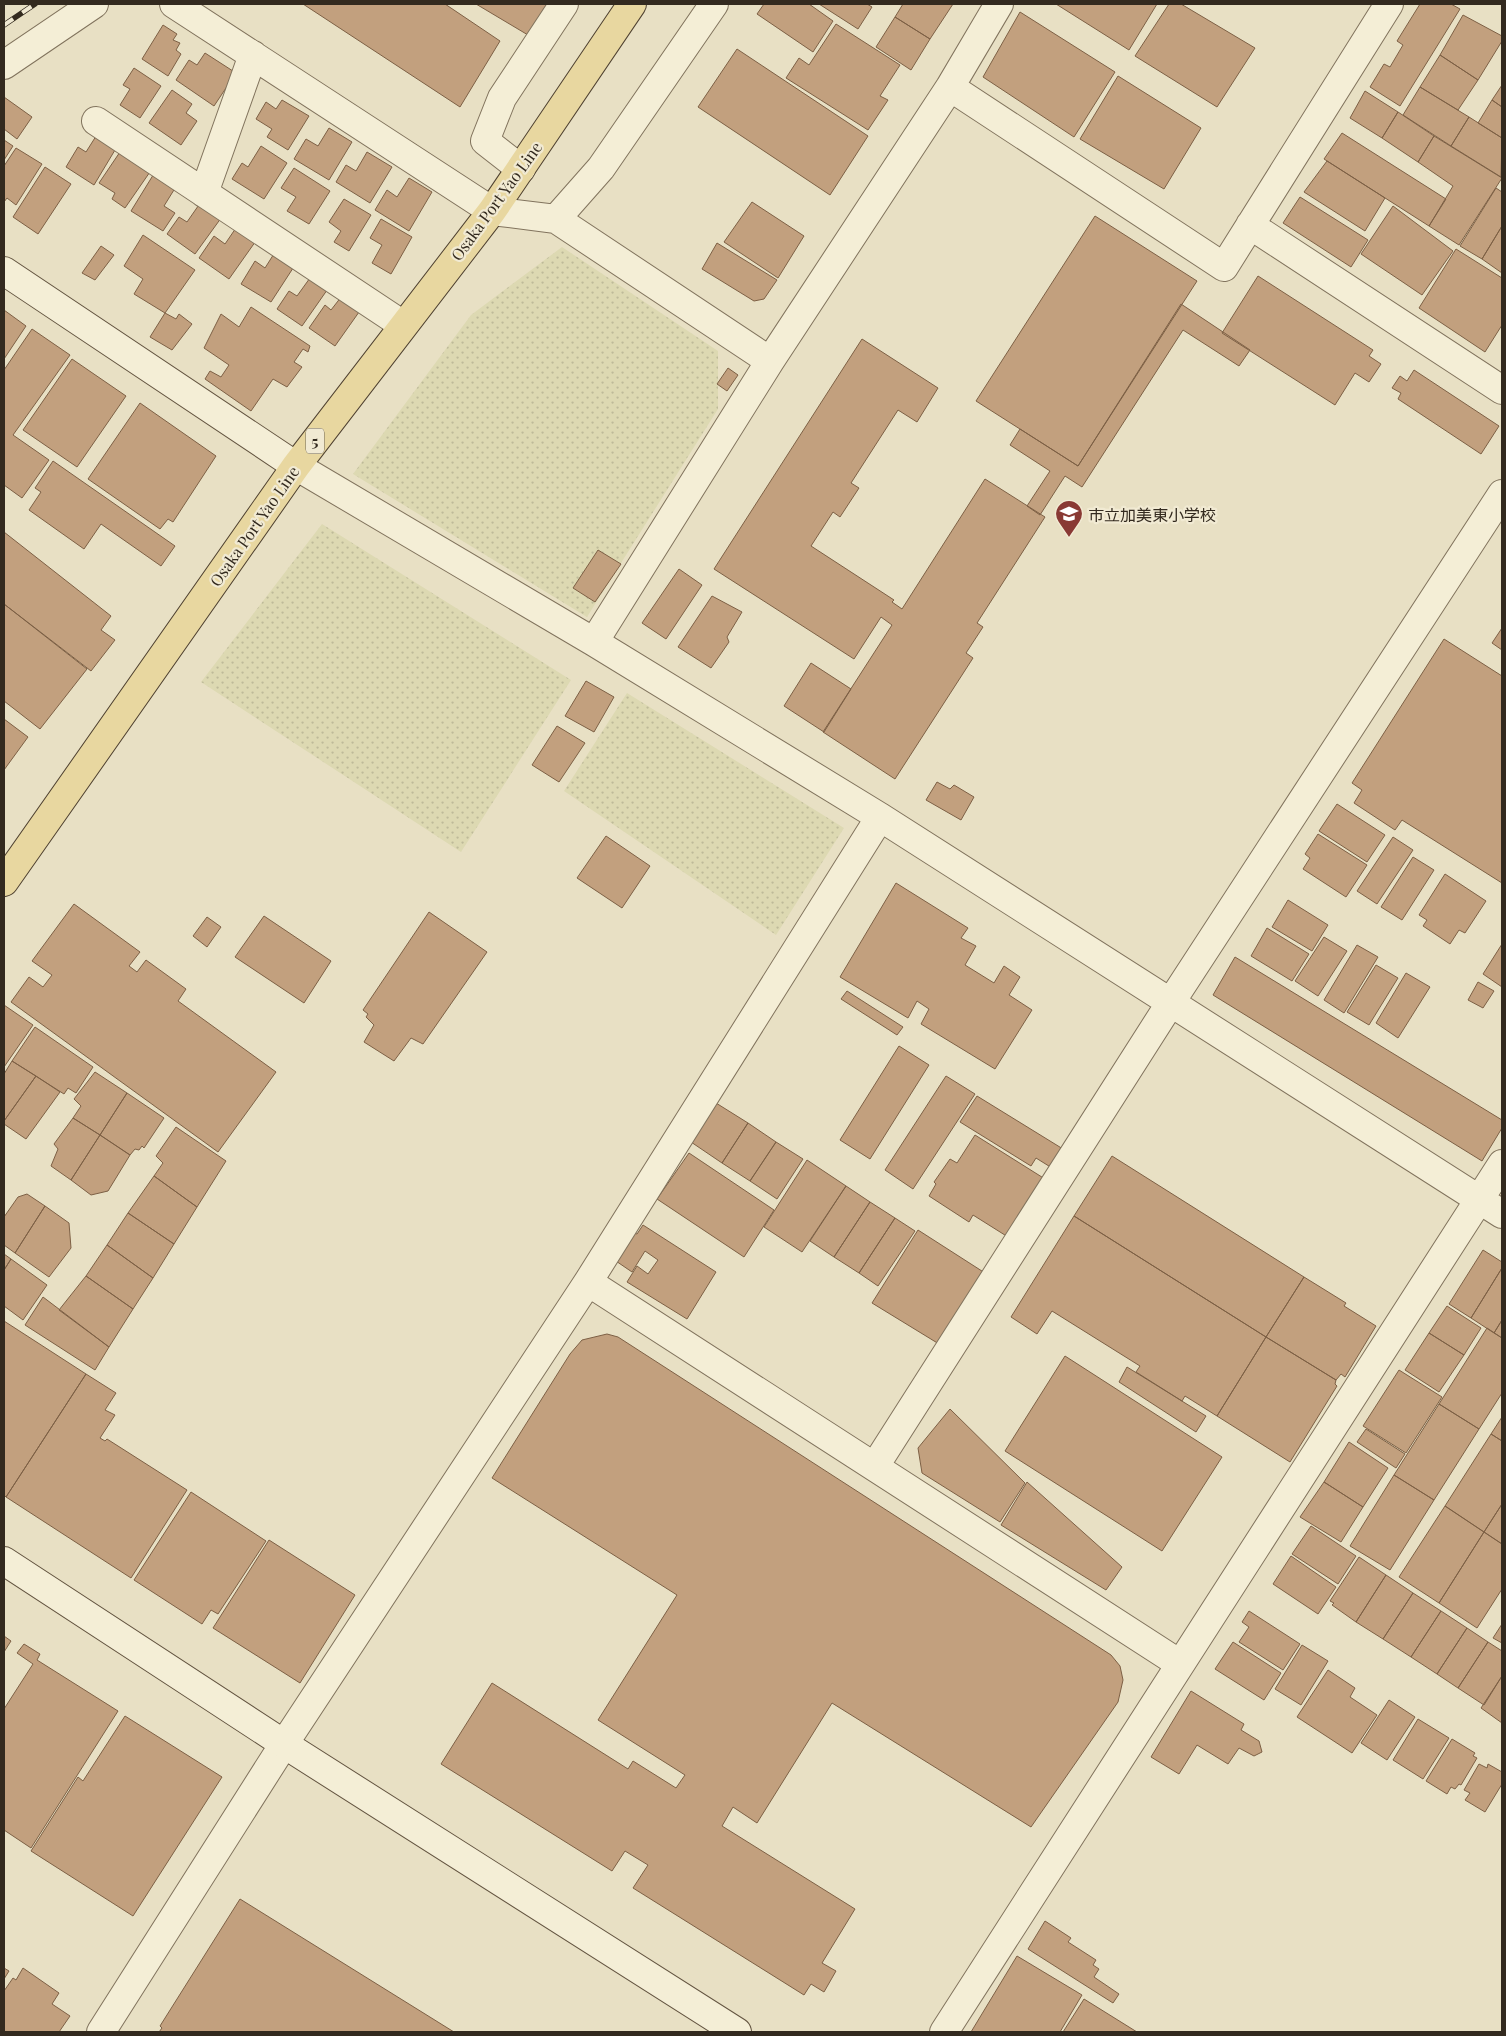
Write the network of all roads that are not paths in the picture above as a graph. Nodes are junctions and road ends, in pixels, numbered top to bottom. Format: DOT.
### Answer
graph roads {
  1 [pos="94,4"];
  2 [pos="174,4"];
  3 [pos="564,4"];
  4 [pos="632,4"];
  5 [pos="714,4"];
  6 [pos="999,4"];
  7 [pos="1388,4"];
  8 [pos="253,55"];
  9 [pos="4,65"];
  10 [pos="950,87"];
  11 [pos="96,121"];
  12 [pos="521,168"];
  13 [pos="204,193"];
  14 [pos="492,210"];
  15 [pos="556,219"];
  16 [pos="1250,225"];
  17 [pos="4,271"];
  18 [pos="403,325"];
  19 [pos="770,361"];
  20 [pos="1502,390"];
  21 [pos="296,466"];
  22 [pos="1502,494"];
  23 [pos="594,642"];
  24 [pos="880,817"];
  25 [pos="4,882"];
  26 [pos="1171,1002"];
  27 [pos="1502,1164"];
  28 [pos="1491,1206"];
  29 [pos="588,1282"];
  30 [pos="875,1466"];
  31 [pos="4,1560"];
  32 [pos="1180,1664"];
  33 [pos="284,1744"];
  34 [pos="101,2032"];
  35 [pos="737,2032"];
  36 [pos="944,2032"];
  1 -- 9 [label="street"];
  2 -- 8 [label="street"];
  3 -- 12 [label="street"];
  4 -- 12 [label="main road, Osaka Port Yao Line / 5"];
  5 -- 15 [label="street"];
  6 -- 10 [label="street"];
  7 -- 16 [label="street"];
  8 -- 13 [label="street"];
  8 -- 14 [label="street"];
  10 -- 16 [label="street"];
  10 -- 19 [label="street"];
  11 -- 13 [label="street"];
  12 -- 14 [label="main road, Osaka Port Yao Line / 5"];
  13 -- 18 [label="street"];
  14 -- 15 [label="street"];
  14 -- 18 [label="main road, Osaka Port Yao Line / 5"];
  15 -- 19 [label="street"];
  16 -- 20 [label="street"];
  17 -- 21 [label="street"];
  18 -- 21 [label="main road, Osaka Port Yao Line / 5"];
  19 -- 23 [label="street"];
  21 -- 23 [label="street"];
  21 -- 25 [label="main road, Osaka Port Yao Line / 5"];
  22 -- 26 [label="street"];
  23 -- 24 [label="street"];
  24 -- 26 [label="street"];
  24 -- 29 [label="street"];
  26 -- 28 [label="street"];
  26 -- 30 [label="street"];
  27 -- 28 [label="street"];
  28 -- 32 [label="street"];
  29 -- 30 [label="street"];
  29 -- 33 [label="street"];
  30 -- 32 [label="street"];
  31 -- 33 [label="street"];
  32 -- 36 [label="street"];
  33 -- 34 [label="street"];
  33 -- 35 [label="street"];
}
